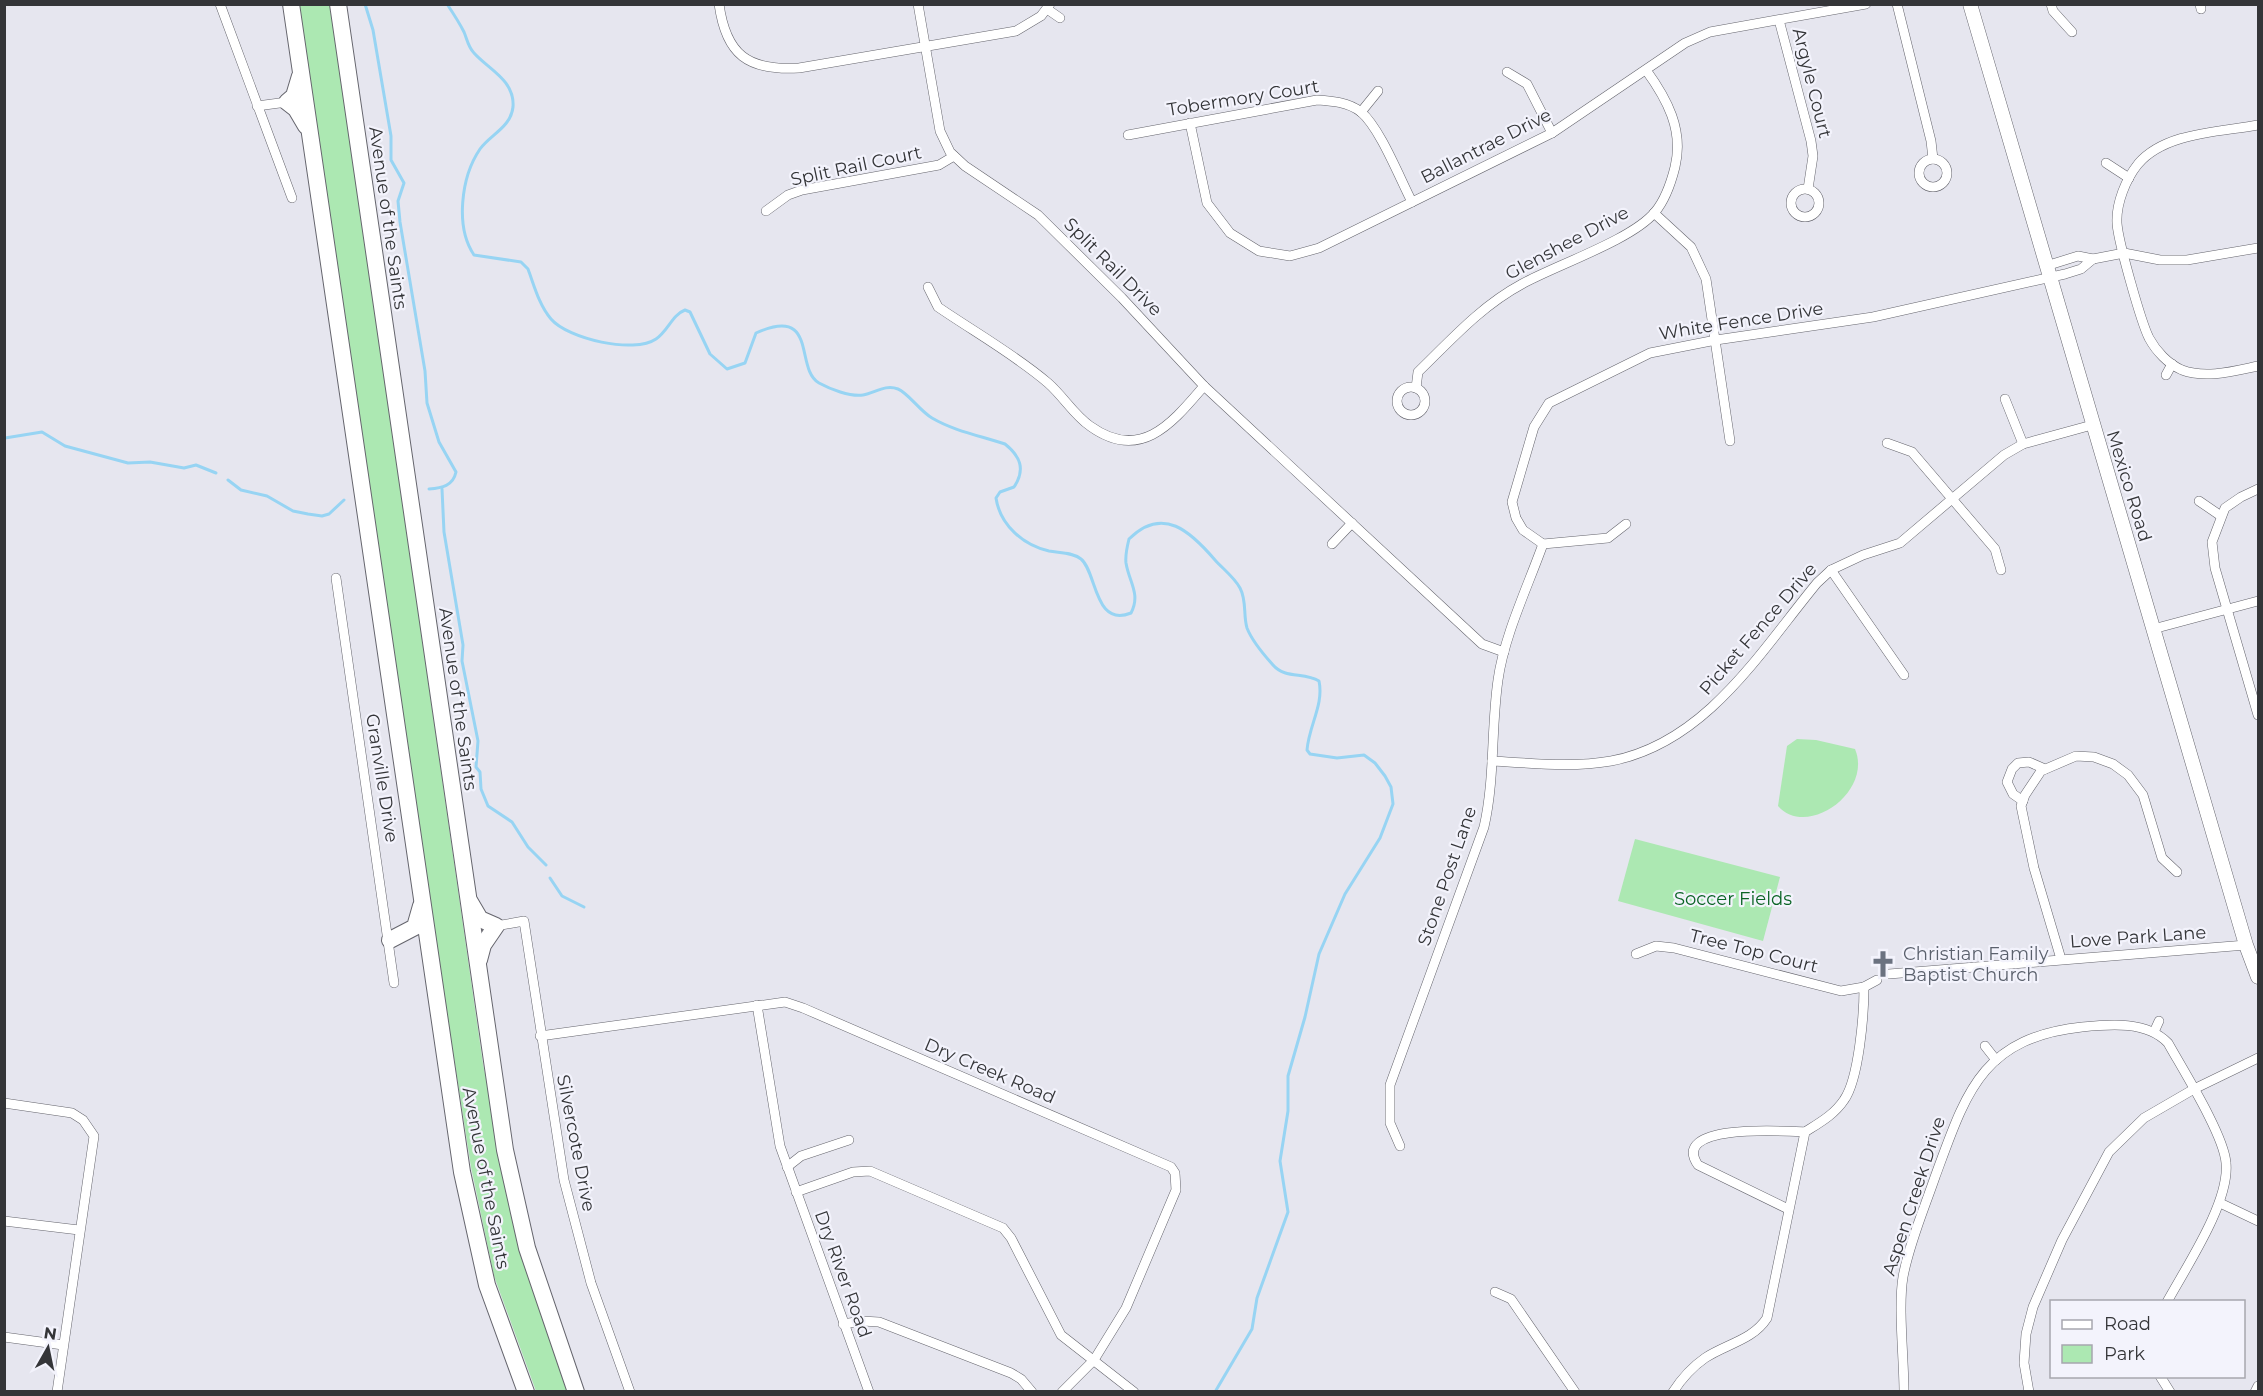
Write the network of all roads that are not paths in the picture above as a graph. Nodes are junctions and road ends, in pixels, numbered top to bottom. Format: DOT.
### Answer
graph roads {
  1 [pos="220,4"];
  2 [pos="291,4"];
  3 [pos="338,4"];
  4 [pos="719,4"];
  5 [pos="918,4"];
  6 [pos="1866,4"];
  7 [pos="1897,4"];
  8 [pos="1970,4"];
  9 [pos="2051,4"];
  10 [pos="1049,7"];
  11 [pos="1060,18"];
  12 [pos="1779,20"];
  13 [pos="2072,32"];
  14 [pos="927,46"];
  15 [pos="1646,70"];
  16 [pos="301,72"];
  17 [pos="1507,72"];
  18 [pos="1378,91"];
  19 [pos="287,102"];
  20 [pos="257,106"];
  21 [pos="1361,112"];
  22 [pos="1190,123"];
  23 [pos="2259,125"];
  24 [pos="310,131"];
  25 [pos="1552,133"];
  26 [pos="1128,135"];
  27 [pos="954,156"];
  28 [pos="1933,159"];
  29 [pos="2106,163"];
  30 [pos="2129,178"];
  31 [pos="1808,189"];
  32 [pos="292,198"];
  33 [pos="1412,202"];
  34 [pos="766,211"];
  35 [pos="1654,213"];
  36 [pos="2259,248"];
  37 [pos="2124,253"];
  38 [pos="2093,259"];
  39 [pos="2048,271"];
  40 [pos="928,287"];
  41 [pos="1716,340"];
  42 [pos="2172,364"];
  43 [pos="2259,366"];
  44 [pos="2166,375"];
  45 [pos="1204,386"];
  46 [pos="1416,388"];
  47 [pos="2005,399"];
  48 [pos="2092,425"];
  49 [pos="1730,441"];
  50 [pos="1887,443"];
  51 [pos="2023,444"];
  52 [pos="2259,489"];
  53 [pos="1953,501"];
  54 [pos="2199,501"];
  55 [pos="2221,516"];
  56 [pos="1352,523"];
  57 [pos="1626,524"];
  58 [pos="1332,544"];
  59 [pos="1543,544"];
  60 [pos="1831,570"];
  61 [pos="2001,570"];
  62 [pos="336,578"];
  63 [pos="2259,601"];
  64 [pos="2227,608"];
  65 [pos="2153,629"];
  66 [pos="1504,652"];
  67 [pos="1904,675"];
  68 [pos="2259,715"];
  69 [pos="1492,761"];
  70 [pos="2045,769"];
  71 [pos="2023,801"];
  72 [pos="2177,872"];
  73 [pos="468,897"];
  74 [pos="422,902"];
  75 [pos="496,926"];
  76 [pos="390,940"];
  77 [pos="2246,945"];
  78 [pos="1636,954"];
  79 [pos="2061,959"];
  80 [pos="478,967"];
  81 [pos="432,968"];
  82 [pos="1889,974"];
  83 [pos="2259,977"];
  84 [pos="1876,980"];
  85 [pos="394,983"];
  86 [pos="1864,987"];
  87 [pos="757,1005"];
  88 [pos="2159,1021"];
  89 [pos="2154,1032"];
  90 [pos="540,1036"];
  91 [pos="1985,1046"];
  92 [pos="2259,1059"];
  93 [pos="1996,1060"];
  94 [pos="2194,1089"];
  95 [pos="4,1103"];
  96 [pos="1805,1132"];
  97 [pos="849,1140"];
  98 [pos="1400,1146"];
  99 [pos="787,1167"];
  100 [pos="796,1192"];
  101 [pos="2220,1203"];
  102 [pos="1788,1209"];
  103 [pos="4,1221"];
  104 [pos="2259,1221"];
  105 [pos="79,1230"];
  106 [pos="1495,1292"];
  107 [pos="2168,1300"];
  108 [pos="843,1324"];
  109 [pos="4,1337"];
  110 [pos="63,1344"];
  111 [pos="1094,1360"];
  112 [pos="2161,1378"];
  113 [pos="2259,1386"];
  114 [pos="57,1392"];
  115 [pos="526,1392"];
  116 [pos="576,1392"];
  117 [pos="630,1392"];
  118 [pos="869,1392"];
  119 [pos="1032,1392"];
  120 [pos="1062,1392"];
  121 [pos="1134,1392"];
  122 [pos="1575,1392"];
  123 [pos="1673,1392"];
  124 [pos="1904,1392"];
  125 [pos="2029,1392"];
  126 [pos="2170,1392"];
  127 [pos="2255,1392"];
  1 -- 20 [label="street"];
  2 -- 16 [label="highway, Avenue of the Saints"];
  3 -- 73 [label="highway, Avenue of the Saints"];
  4 -- 14 [label="street"];
  5 -- 14 [label="street, Split Rail Drive"];
  6 -- 12 [label="street, Ballantrae Drive"];
  7 -- 28 [label="street"];
  8 -- 39 [label="street, Mexico Road"];
  9 -- 13 [label="street"];
  10 -- 11 [label="street"];
  10 -- 14 [label="street"];
  12 -- 15 [label="street, Ballantrae Drive"];
  12 -- 31 [label="street, Argyle Court"];
  14 -- 27 [label="street, Split Rail Drive"];
  15 -- 25 [label="street, Ballantrae Drive"];
  15 -- 35 [label="street, Glenshee Drive"];
  16 -- 19 [label="highway"];
  16 -- 24 [label="highway, Avenue of the Saints"];
  17 -- 25 [label="street"];
  18 -- 21 [label="street"];
  19 -- 20 [label="street"];
  19 -- 24 [label="highway"];
  20 -- 32 [label="street"];
  21 -- 22 [label="street, Tobermory Court"];
  21 -- 33 [label="street"];
  22 -- 26 [label="street, Tobermory Court"];
  22 -- 33 [label="street, Ballantrae Drive"];
  23 -- 30 [label="street"];
  24 -- 74 [label="highway, Avenue of the Saints"];
  25 -- 33 [label="street, Ballantrae Drive"];
  27 -- 34 [label="street, Split Rail Court"];
  27 -- 45 [label="street, Split Rail Drive"];
  29 -- 30 [label="street"];
  30 -- 37 [label="street"];
  35 -- 41 [label="street"];
  35 -- 46 [label="street, Glenshee Drive"];
  36 -- 37 [label="street"];
  37 -- 38 [label="street"];
  37 -- 42 [label="street"];
  38 -- 39 [label="street"];
  38 -- 39 [label="street"];
  39 -- 41 [label="street, White Fence Drive"];
  39 -- 48 [label="street, Mexico Road"];
  40 -- 45 [label="street"];
  41 -- 49 [label="street"];
  41 -- 59 [label="street, White Fence Drive"];
  42 -- 43 [label="street"];
  42 -- 44 [label="street"];
  45 -- 56 [label="street, Split Rail Drive"];
  47 -- 51 [label="street"];
  48 -- 51 [label="street, Picket Fence Drive"];
  48 -- 65 [label="street, Mexico Road"];
  50 -- 53 [label="street"];
  51 -- 53 [label="street, Picket Fence Drive"];
  52 -- 55 [label="street"];
  53 -- 60 [label="street, Picket Fence Drive"];
  53 -- 61 [label="street"];
  54 -- 55 [label="street"];
  55 -- 64 [label="street"];
  56 -- 58 [label="street"];
  56 -- 66 [label="street, Split Rail Drive"];
  57 -- 59 [label="street"];
  59 -- 66 [label="street, Stone Post Lane"];
  60 -- 67 [label="street"];
  60 -- 69 [label="street, Picket Fence Drive"];
  62 -- 76 [label="street, Granville Drive"];
  63 -- 64 [label="street"];
  64 -- 65 [label="street"];
  64 -- 68 [label="street"];
  65 -- 77 [label="street, Mexico Road"];
  66 -- 69 [label="street, Stone Post Lane"];
  69 -- 98 [label="street, Stone Post Lane"];
  70 -- 71 [label="street"];
  70 -- 71 [label="street"];
  70 -- 72 [label="street"];
  71 -- 79 [label="street"];
  73 -- 75 [label="highway"];
  73 -- 80 [label="highway, Avenue of the Saints"];
  74 -- 76 [label="highway"];
  74 -- 81 [label="highway, Avenue of the Saints"];
  75 -- 80 [label="highway"];
  75 -- 90 [label="street, Silvercote Drive"];
  76 -- 81 [label="highway"];
  76 -- 85 [label="street, Granville Drive"];
  77 -- 79 [label="street, Love Park Lane"];
  77 -- 83 [label="street, Mexico Road"];
  78 -- 86 [label="street, Tree Top Court"];
  79 -- 82 [label="street, Love Park Lane"];
  80 -- 116 [label="highway, Avenue of the Saints"];
  81 -- 115 [label="highway, Avenue of the Saints"];
  84 -- 86 [label="street"];
  86 -- 96 [label="street"];
  87 -- 90 [label="street, Dry Creek Road"];
  87 -- 99 [label="street, Dry River Road"];
  87 -- 111 [label="street, Dry Creek Road"];
  88 -- 89 [label="street"];
  89 -- 93 [label="street, Aspen Creek Drive"];
  89 -- 94 [label="street"];
  90 -- 117 [label="street, Silvercote Drive"];
  91 -- 93 [label="street"];
  92 -- 94 [label="street"];
  93 -- 124 [label="street, Aspen Creek Drive"];
  94 -- 101 [label="street"];
  94 -- 125 [label="street"];
  95 -- 105 [label="street"];
  96 -- 102 [label="street"];
  96 -- 102 [label="street"];
  97 -- 99 [label="street"];
  99 -- 100 [label="street, Dry River Road"];
  100 -- 108 [label="street, Dry River Road"];
  100 -- 111 [label="street"];
  101 -- 104 [label="street"];
  101 -- 107 [label="street"];
  102 -- 123 [label="street"];
  103 -- 105 [label="street"];
  105 -- 110 [label="street"];
  106 -- 122 [label="street"];
  108 -- 118 [label="street, Dry River Road"];
  108 -- 119 [label="street"];
  109 -- 110 [label="street"];
  110 -- 114 [label="street"];
  111 -- 120 [label="street, Dry Creek Road"];
  111 -- 121 [label="street"];
  112 -- 126 [label="street"];
  113 -- 127 [label="street"];
}
